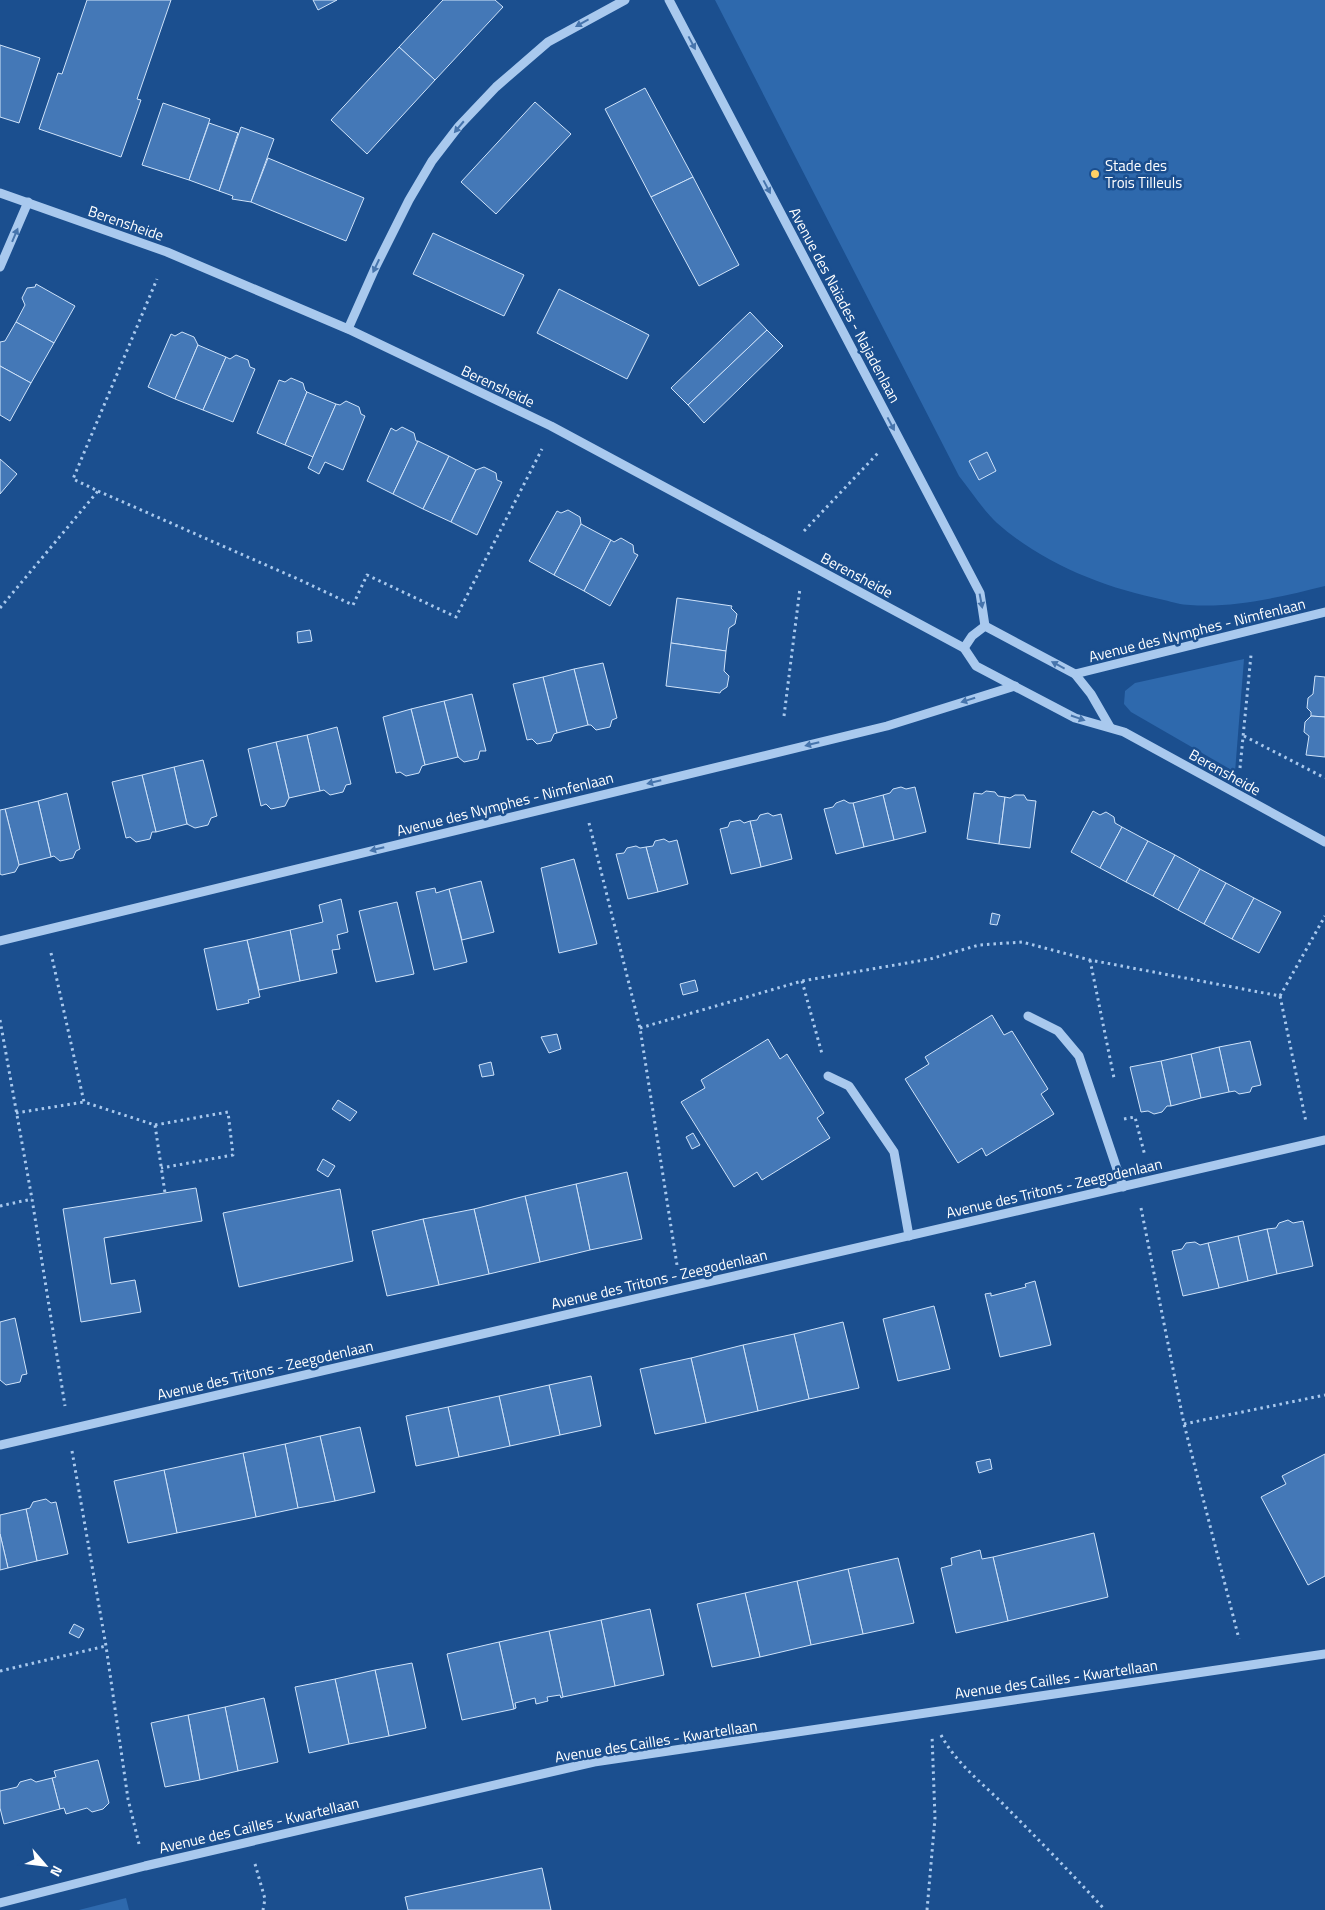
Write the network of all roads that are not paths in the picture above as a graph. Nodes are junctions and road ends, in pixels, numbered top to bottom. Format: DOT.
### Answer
graph roads {
  1 [pos="625,0"];
  2 [pos="670,0"];
  3 [pos="0,193"];
  4 [pos="28,202"];
  5 [pos="0,267"];
  6 [pos="348,330"];
  7 [pos="1325,612"];
  8 [pos="985,626"];
  9 [pos="964,648"];
  10 [pos="1075,674"];
  11 [pos="1015,686"];
  12 [pos="1110,727"];
  13 [pos="1325,842"];
  14 [pos="0,941"];
  15 [pos="1028,1016"];
  16 [pos="828,1076"];
  17 [pos="1325,1140"];
  18 [pos="1123,1186"];
  19 [pos="909,1236"];
  20 [pos="0,1445"];
  21 [pos="1325,1654"];
  22 [pos="0,1903"];
  1 -- 6 [label="street, one-way"];
  2 -- 8 [label="street, Avenue des Naïades - Najadenlaan, one-way"];
  3 -- 4 [label="street, Berensheide"];
  5 -- 4 [label="street, one-way"];
  4 -- 6 [label="street, Berensheide"];
  6 -- 9 [label="street, Berensheide"];
  7 -- 10 [label="street, Avenue des Nymphes - Nimfenlaan"];
  8 -- 9 [label="street"];
  10 -- 8 [label="street, one-way"];
  9 -- 11 [label="street, Berensheide"];
  10 -- 12 [label="street"];
  11 -- 12 [label="street, Berensheide, one-way"];
  11 -- 14 [label="street, Avenue des Nymphes - Nimfenlaan, one-way"];
  12 -- 13 [label="street, Berensheide"];
  15 -- 18 [label="street"];
  16 -- 19 [label="street"];
  17 -- 18 [label="street, Avenue des Tritons - Zeegodenlaan"];
  18 -- 19 [label="street, Avenue des Tritons - Zeegodenlaan"];
  19 -- 20 [label="street, Avenue des Tritons - Zeegodenlaan"];
  21 -- 22 [label="street, Avenue des Cailles - Kwartellaan"];
}
